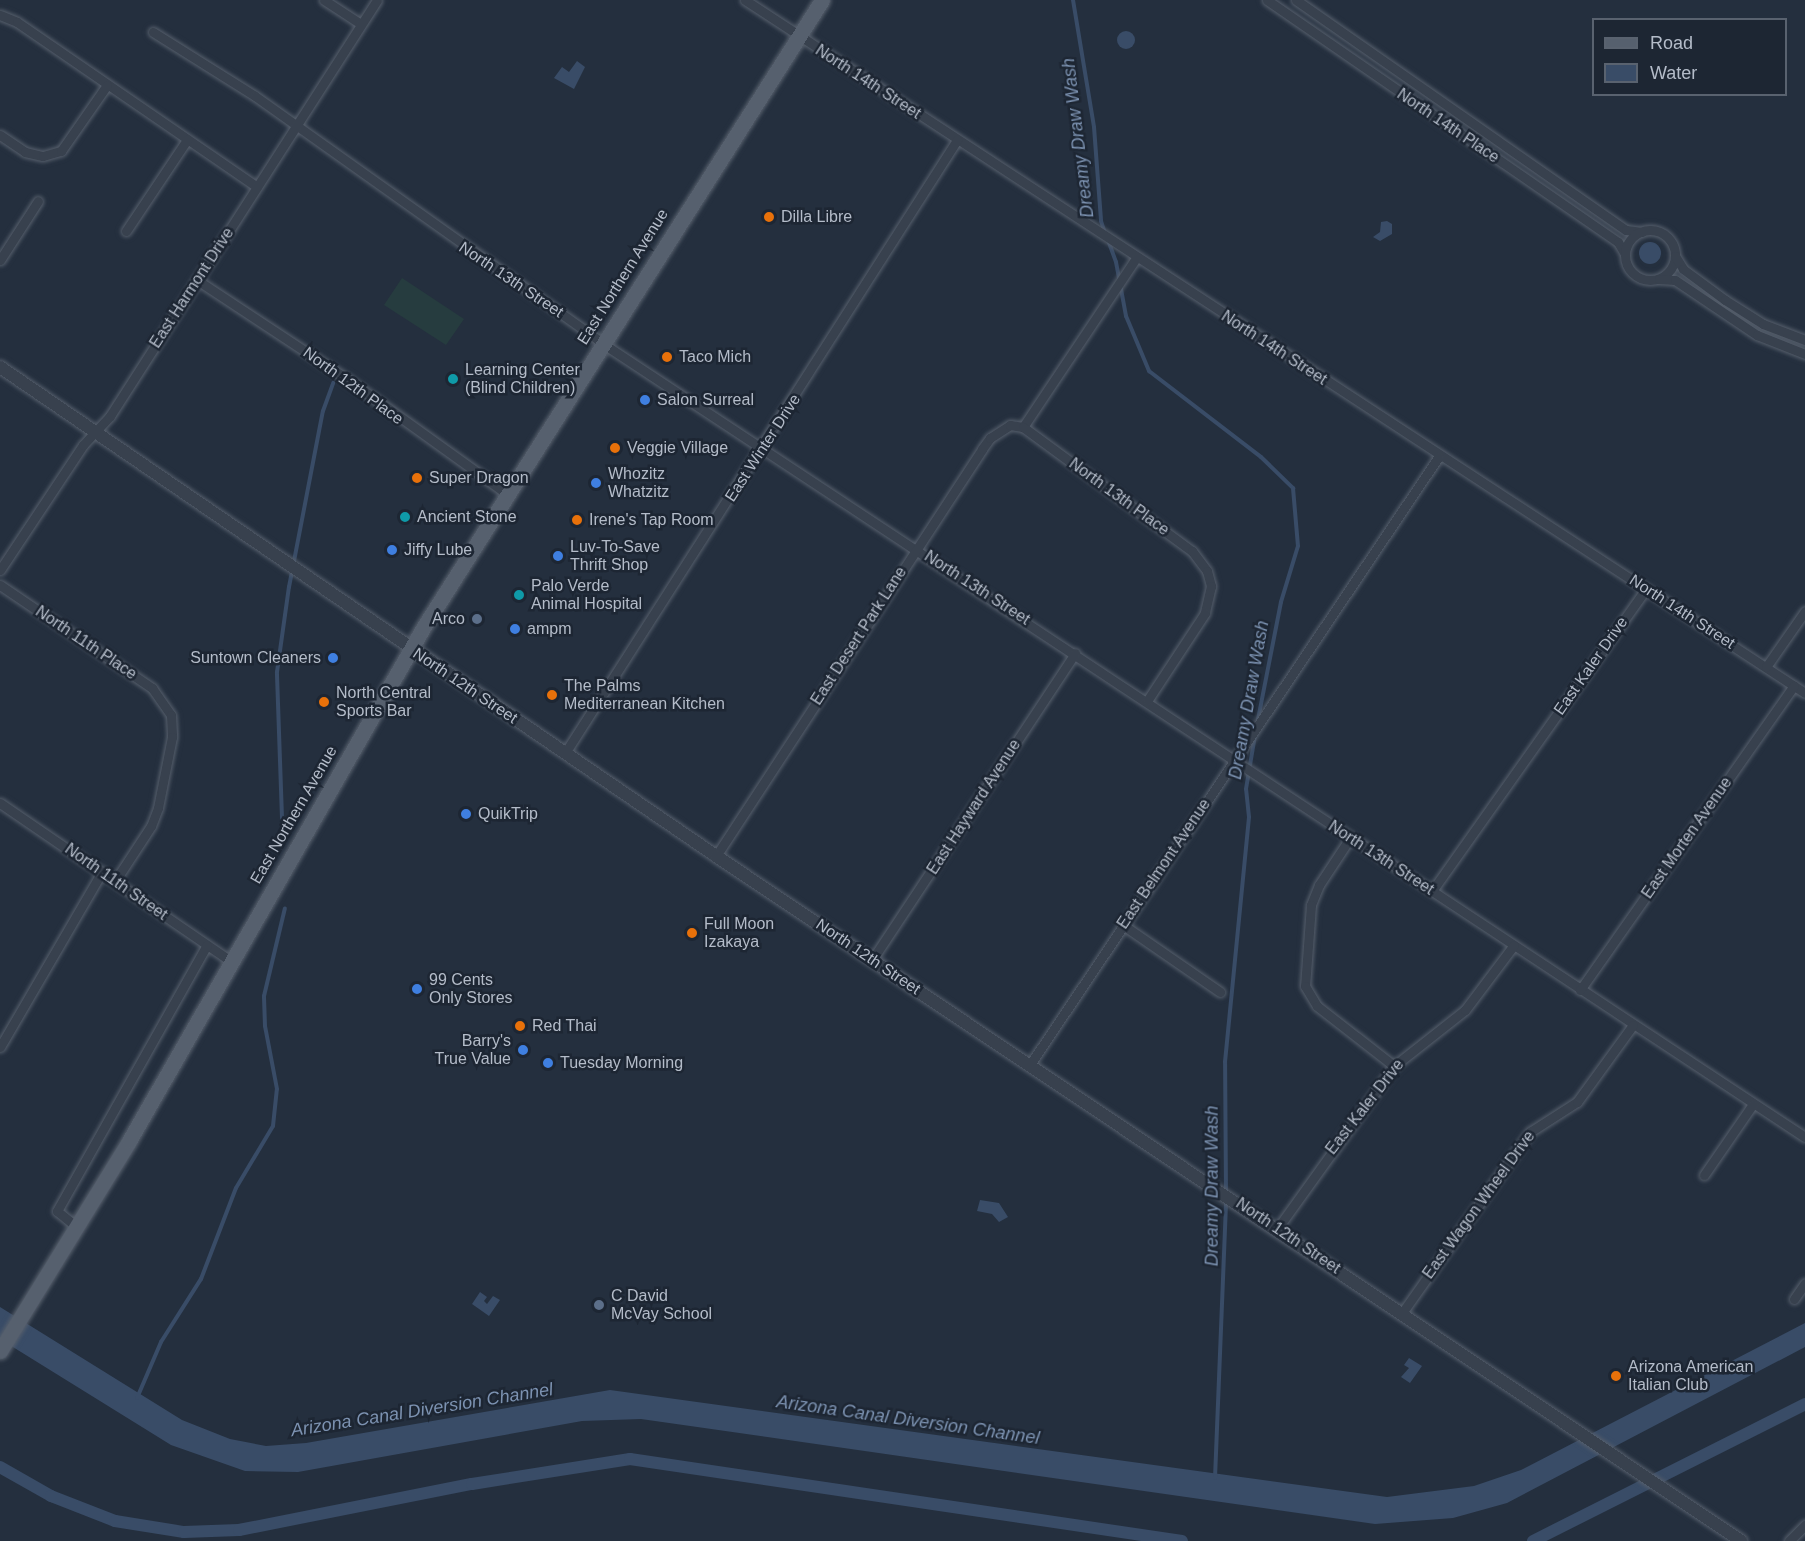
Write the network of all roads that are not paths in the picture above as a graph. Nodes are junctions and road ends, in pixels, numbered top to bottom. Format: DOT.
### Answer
graph roads {
  1 [pos="324,0"];
  2 [pos="377,0"];
  3 [pos="745,0"];
  4 [pos="822,0"];
  5 [pos="1267,0"];
  6 [pos="1296,0"];
  7 [pos="0,15"];
  8 [pos="361,24"];
  9 [pos="153,32"];
  10 [pos="798,36"];
  11 [pos="107,85"];
  12 [pos="295,128"];
  13 [pos="0,135"];
  14 [pos="187,140"];
  15 [pos="957,140"];
  16 [pos="257,187"];
  17 [pos="38,201"];
  18 [pos="126,231"];
  19 [pos="1642,232"];
  20 [pos="1624,254"];
  21 [pos="1675,256"];
  22 [pos="1136,258"];
  23 [pos="0,260"];
  24 [pos="1659,279"];
  25 [pos="197,280"];
  26 [pos="1805,340"];
  27 [pos="602,343"];
  28 [pos="1805,354"];
  29 [pos="0,367"];
  30 [pos="1023,426"];
  31 [pos="95,432"];
  32 [pos="763,448"];
  33 [pos="1439,456"];
  34 [pos="507,494"];
  35 [pos="916,549"];
  36 [pos="0,570"];
  37 [pos="0,585"];
  38 [pos="1646,589"];
  39 [pos="1805,611"];
  40 [pos="411,648"];
  41 [pos="1075,653"];
  42 [pos="1766,667"];
  43 [pos="1794,686"];
  44 [pos="1805,693"];
  45 [pos="1148,701"];
  46 [pos="565,753"];
  47 [pos="1233,759"];
  48 [pos="0,803"];
  49 [pos="1350,838"];
  50 [pos="716,856"];
  51 [pos="102,872"];
  52 [pos="115,880"];
  53 [pos="1432,891"];
  54 [pos="1123,926"];
  55 [pos="207,945"];
  56 [pos="1514,945"];
  57 [pos="872,960"];
  58 [pos="231,961"];
  59 [pos="1580,990"];
  60 [pos="1220,992"];
  61 [pos="1633,1025"];
  62 [pos="0,1047"];
  63 [pos="1031,1063"];
  64 [pos="1395,1066"];
  65 [pos="1753,1104"];
  66 [pos="1804,1135"];
  67 [pos="1704,1175"];
  68 [pos="78,1228"];
  69 [pos="1277,1229"];
  70 [pos="1805,1283"];
  71 [pos="1794,1299"];
  72 [pos="1402,1313"];
  73 [pos="2,1347"];
  74 [pos="1805,1525"];
  75 [pos="1741,1541"];
  76 [pos="1790,1541"];
  1 -- 8 [label="street"];
  2 -- 8 [label="street, East Harmont Drive"];
  3 -- 10 [label="street, North 14th Street"];
  4 -- 10 [label="main road, East Northern Avenue"];
  5 -- 20 [label="street, North 14th Place"];
  6 -- 19 [label="street, North 14th Place"];
  7 -- 11 [label="street"];
  8 -- 12 [label="street, East Harmont Drive"];
  9 -- 12 [label="street, North 13th Street"];
  10 -- 15 [label="street, North 14th Street"];
  10 -- 27 [label="main road, East Northern Avenue"];
  11 -- 13 [label="street"];
  11 -- 14 [label="street"];
  12 -- 16 [label="street, East Harmont Drive"];
  12 -- 27 [label="street, North 13th Street"];
  14 -- 16 [label="street"];
  14 -- 18 [label="street"];
  15 -- 22 [label="street, North 14th Street"];
  15 -- 32 [label="street, East Winter Drive"];
  16 -- 25 [label="street, East Harmont Drive"];
  17 -- 23 [label="street"];
  19 -- 20 [label="street"];
  19 -- 21 [label="street, North 14th Place"];
  20 -- 24 [label="street, North 14th Place"];
  21 -- 24 [label="street"];
  21 -- 26 [label="street, North 14th Place"];
  22 -- 30 [label="street"];
  22 -- 33 [label="street, North 14th Street"];
  24 -- 28 [label="street, North 14th Place"];
  25 -- 31 [label="street, East Harmont Drive"];
  25 -- 34 [label="street, North 12th Place"];
  27 -- 32 [label="street, North 13th Street"];
  27 -- 34 [label="main road, East Northern Avenue"];
  29 -- 31 [label="street, North 12th Street"];
  30 -- 35 [label="street, East Desert Park Lane"];
  30 -- 45 [label="street, North 13th Place"];
  31 -- 36 [label="street, East Harmont Drive"];
  31 -- 40 [label="street, North 12th Street"];
  32 -- 35 [label="street, North 13th Street"];
  32 -- 46 [label="street, East Winter Drive"];
  33 -- 38 [label="street, North 14th Street"];
  33 -- 47 [label="street, East Belmont Avenue"];
  34 -- 40 [label="main road, East Northern Avenue"];
  35 -- 41 [label="street, North 13th Street"];
  35 -- 50 [label="street, East Desert Park Lane"];
  37 -- 52 [label="street, North 11th Place"];
  38 -- 42 [label="street, North 14th Street"];
  38 -- 53 [label="street, East Kaler Drive"];
  39 -- 42 [label="street"];
  40 -- 46 [label="street, North 12th Street"];
  40 -- 58 [label="main road, East Northern Avenue"];
  41 -- 45 [label="street, North 13th Street"];
  41 -- 57 [label="street, East Hayward Avenue"];
  42 -- 43 [label="street, North 14th Street"];
  43 -- 44 [label="street, North 14th Street"];
  43 -- 59 [label="street, East Morten Avenue"];
  45 -- 47 [label="street, North 13th Street"];
  46 -- 50 [label="street, North 12th Street"];
  47 -- 49 [label="street, North 13th Street"];
  47 -- 54 [label="street, East Belmont Avenue"];
  48 -- 51 [label="street, North 11th Street"];
  49 -- 53 [label="street, North 13th Street"];
  49 -- 64 [label="street"];
  50 -- 57 [label="street, North 12th Street"];
  51 -- 52 [label="street, North 11th Street"];
  51 -- 62 [label="street"];
  52 -- 55 [label="street, North 11th Street"];
  53 -- 56 [label="street, North 13th Street"];
  54 -- 60 [label="street"];
  54 -- 63 [label="street, East Belmont Avenue"];
  55 -- 58 [label="street, North 11th Street"];
  55 -- 68 [label="street"];
  56 -- 59 [label="street, North 13th Street"];
  56 -- 64 [label="street, East Kaler Drive"];
  57 -- 63 [label="street, North 12th Street"];
  58 -- 68 [label="main road, East Northern Avenue"];
  59 -- 61 [label="street, North 13th Street"];
  61 -- 65 [label="street, North 13th Street"];
  61 -- 72 [label="street, East Wagon Wheel Drive"];
  63 -- 69 [label="street, North 12th Street"];
  64 -- 69 [label="street, East Kaler Drive"];
  65 -- 66 [label="street, North 13th Street"];
  65 -- 67 [label="street"];
  68 -- 73 [label="main road, East Northern Avenue"];
  69 -- 72 [label="street, North 12th Street"];
  70 -- 71 [label="street"];
  72 -- 75 [label="street, North 12th Street"];
  74 -- 76 [label="street"];
}
